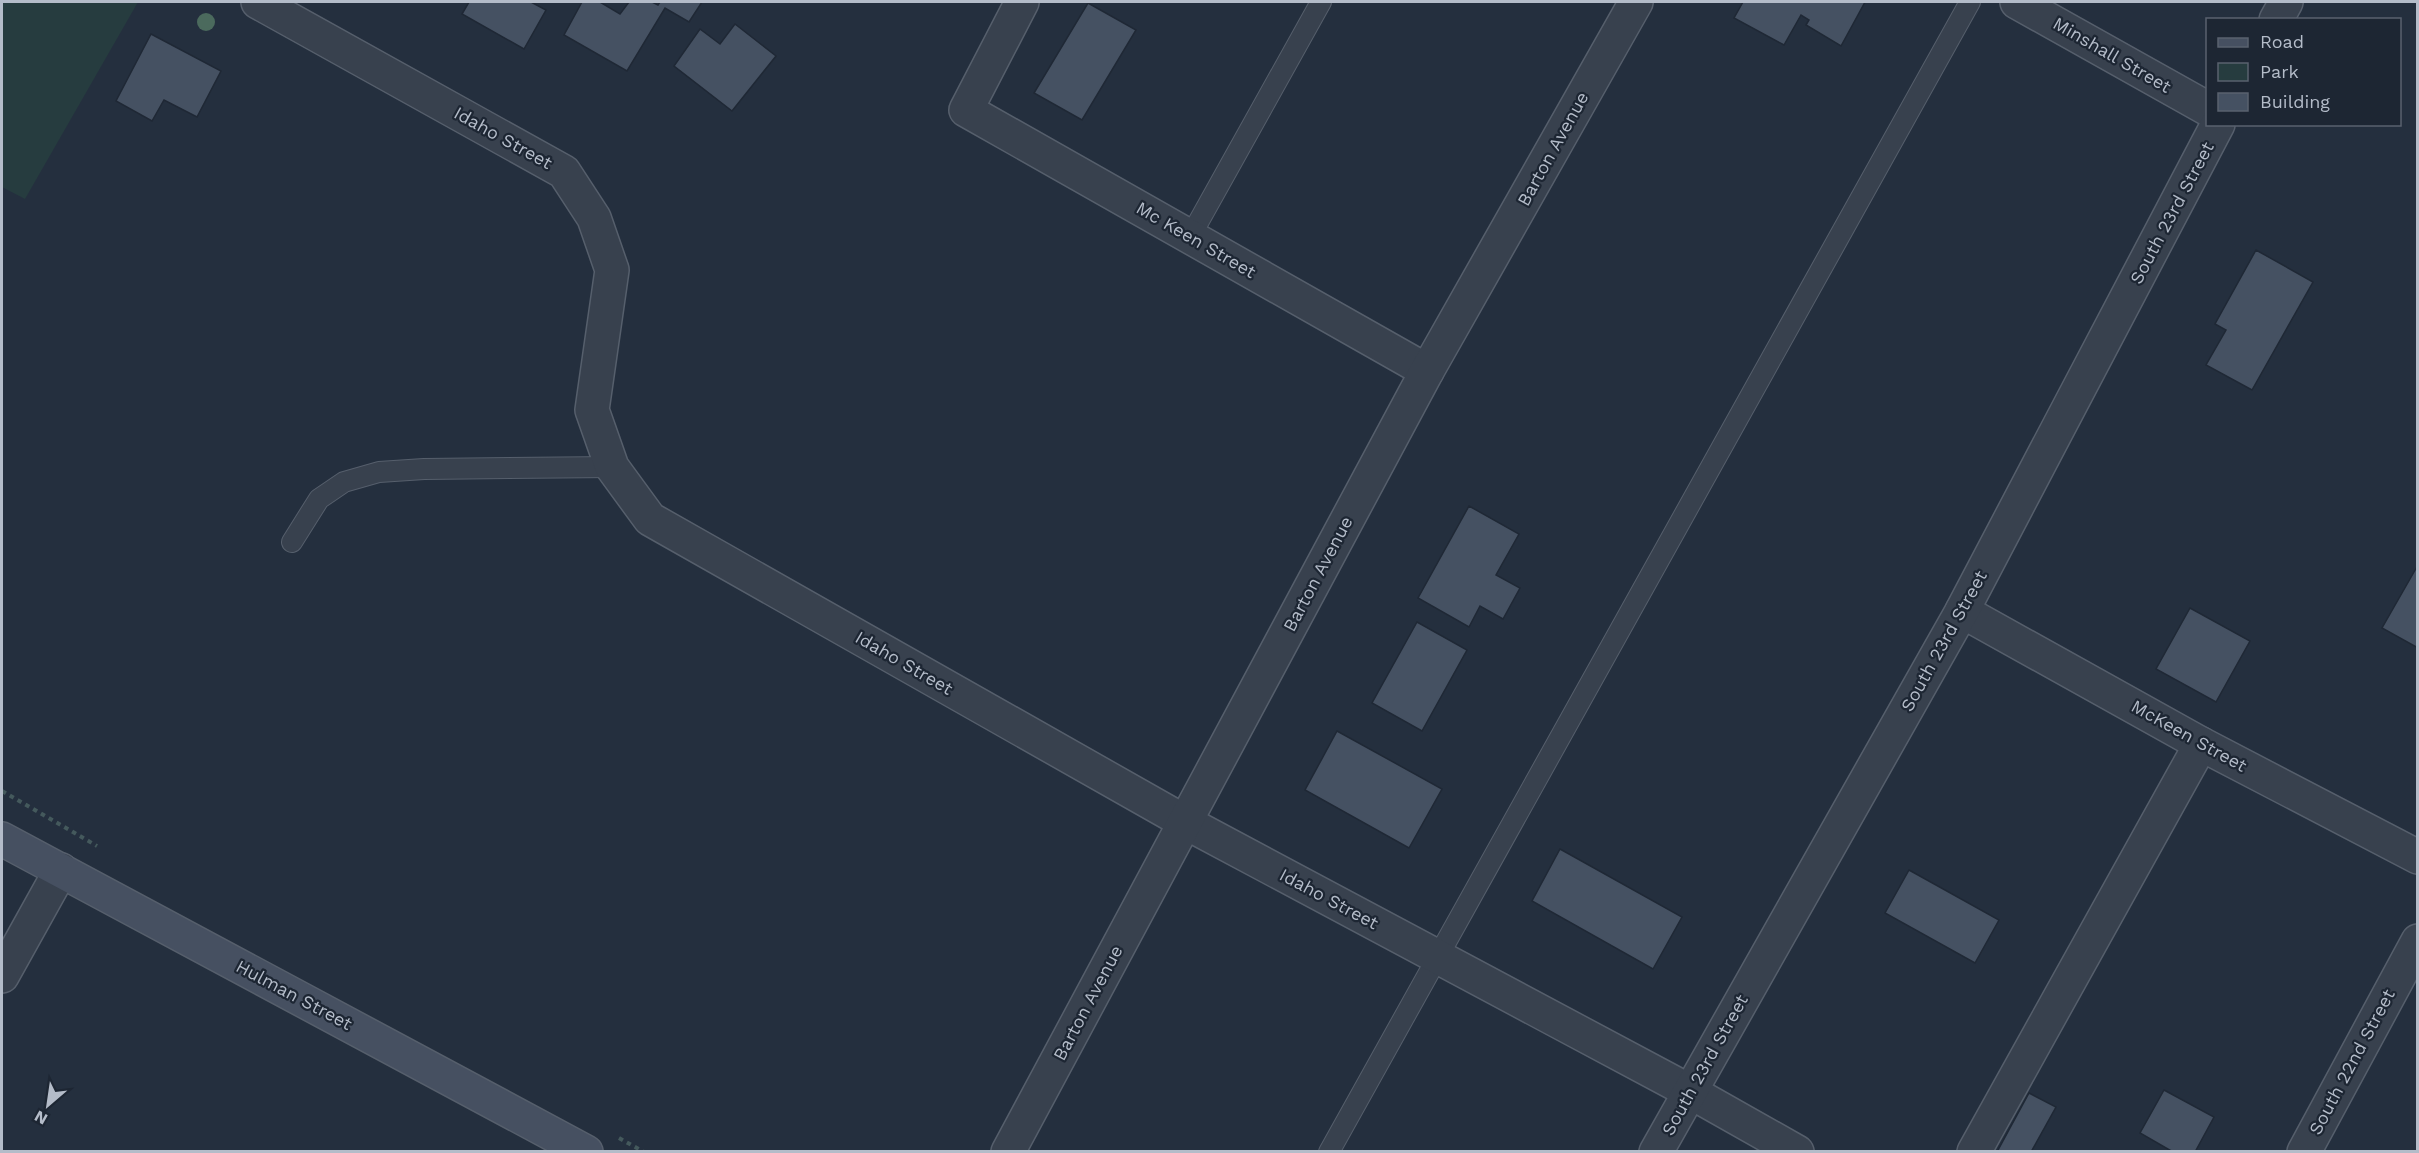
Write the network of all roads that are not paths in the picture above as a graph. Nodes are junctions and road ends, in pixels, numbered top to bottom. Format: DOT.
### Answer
graph roads {
  1 [pos="258,2"];
  2 [pos="1022,2"];
  3 [pos="1321,2"];
  4 [pos="1636,2"];
  5 [pos="1970,2"];
  6 [pos="2017,2"];
  7 [pos="2286,2"];
  8 [pos="2277,18"];
  9 [pos="2206,108"];
  10 [pos="2217,126"];
  11 [pos="1190,237"];
  12 [pos="1427,372"];
  13 [pos="612,467"];
  14 [pos="292,542"];
  15 [pos="1962,611"];
  16 [pos="2201,744"];
  17 [pos="1185,822"];
  18 [pos="2,839"];
  19 [pos="2418,857"];
  20 [pos="61,870"];
  21 [pos="2418,941"];
  22 [pos="1439,957"];
  23 [pos="2,976"];
  24 [pos="1689,1091"];
  25 [pos="586,1152"];
  26 [pos="1008,1152"];
  27 [pos="1329,1152"];
  28 [pos="1656,1152"];
  29 [pos="1797,1152"];
  30 [pos="1974,1152"];
  31 [pos="2304,1152"];
  1 -- 13 [label="street, Idaho Street"];
  2 -- 11 [label="street, Mc Keen Street"];
  3 -- 11 [label="lane"];
  4 -- 12 [label="street, Barton Avenue"];
  5 -- 22 [label="lane"];
  6 -- 9 [label="street, Minshall Street"];
  7 -- 8 [label="street"];
  10 -- 15 [label="street, South 23rd Street"];
  11 -- 12 [label="street, Mc Keen Street"];
  12 -- 17 [label="street, Barton Avenue"];
  13 -- 14 [label="lane"];
  13 -- 17 [label="street, Idaho Street"];
  15 -- 16 [label="street, McKeen Street"];
  15 -- 24 [label="street, South 23rd Street"];
  16 -- 19 [label="street, McKeen Street"];
  16 -- 30 [label="street"];
  17 -- 22 [label="street, Idaho Street"];
  17 -- 26 [label="street, Barton Avenue"];
  18 -- 20 [label="street, Hulman Street"];
  20 -- 23 [label="street"];
  20 -- 25 [label="street, Hulman Street"];
  21 -- 31 [label="street, South 22nd Street"];
  22 -- 24 [label="street, Idaho Street"];
  22 -- 27 [label="lane"];
  24 -- 28 [label="street, South 23rd Street"];
  24 -- 29 [label="street, Idaho Street"];
}
